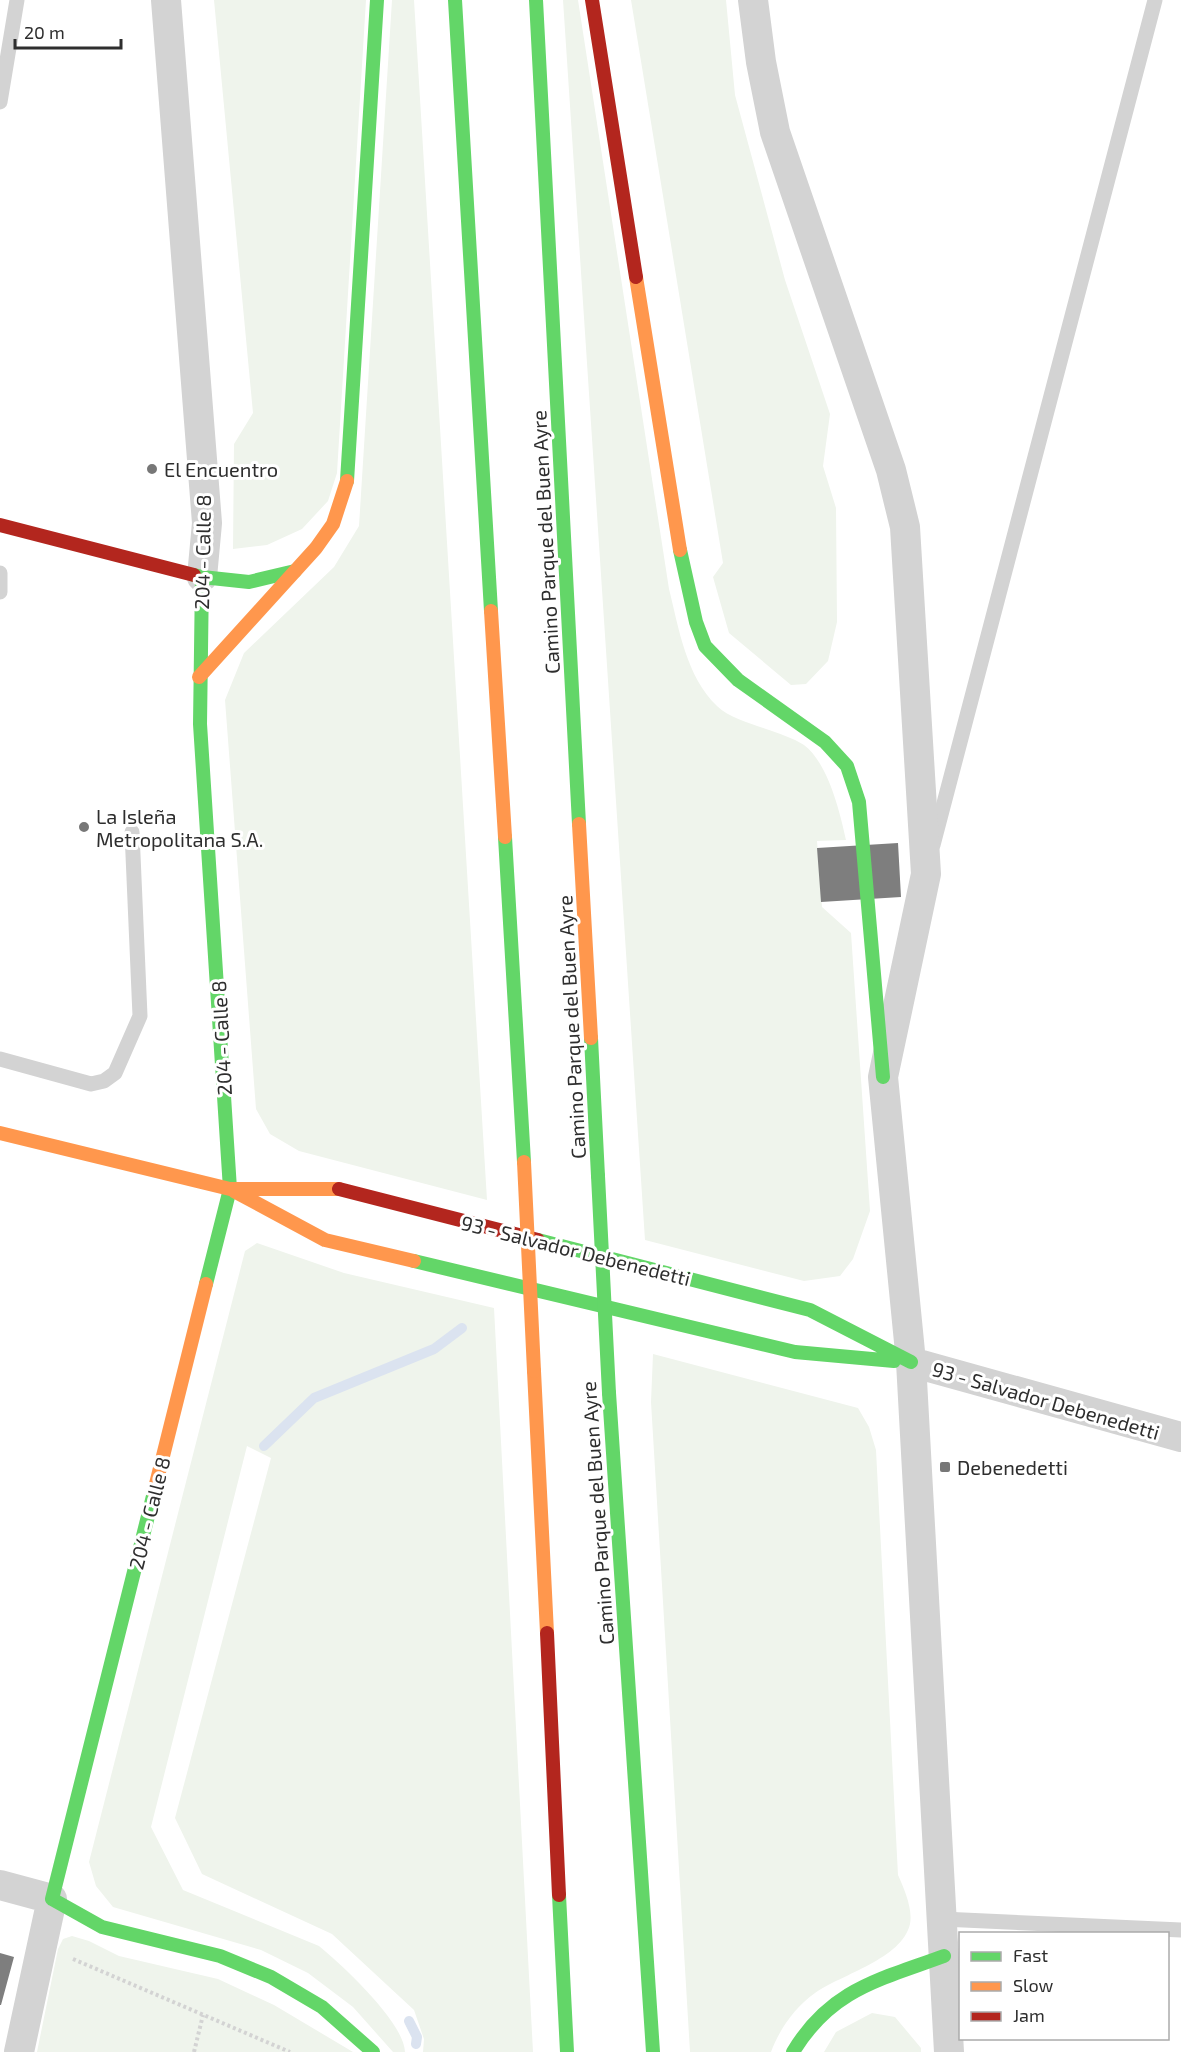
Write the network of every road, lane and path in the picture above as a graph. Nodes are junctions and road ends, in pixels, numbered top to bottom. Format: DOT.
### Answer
graph roads {
  1 [pos="17,0"];
  2 [pos="166,0"];
  3 [pos="377,0"];
  4 [pos="455,0"];
  5 [pos="536,0"];
  6 [pos="592,0"];
  7 [pos="753,0"];
  8 [pos="1155,0"];
  9 [pos="0,102"];
  10 [pos="0,525"];
  11 [pos="295,571"];
  12 [pos="0,573"];
  13 [pos="202,577"];
  14 [pos="0,592"];
  15 [pos="199,677"];
  16 [pos="132,832"];
  17 [pos="926,874"];
  18 [pos="0,1059"];
  19 [pos="883,1077"];
  20 [pos="0,1133"];
  21 [pos="230,1189"];
  22 [pos="910,1362"];
  23 [pos="1181,1437"];
  24 [pos="0,1886"];
  25 [pos="52,1899"];
  26 [pos="942,1919"];
  27 [pos="1181,1930"];
  28 [pos="944,1956"];
  29 [pos="75,1960"];
  30 [pos="203,2015"];
  31 [pos="19,2052"];
  32 [pos="194,2052"];
  33 [pos="290,2052"];
  34 [pos="373,2052"];
  35 [pos="567,2052"];
  36 [pos="652,2052"];
  37 [pos="793,2052"];
  38 [pos="949,2052"];
  1 -- 9 [label="lane"];
  2 -- 13 [label="street, 204 - Calle 8"];
  3 -- 11 [label="main road"];
  4 -- 35 [label="main road, bridge"];
  5 -- 36 [label="main road, Camino Parque del Buen Ayre, bridge"];
  6 -- 19 [label="main road"];
  7 -- 17 [label="street"];
  8 -- 17 [label="lane"];
  10 -- 13 [label="main road"];
  11 -- 13 [label="main road"];
  11 -- 15 [label="main road"];
  12 -- 14 [label="lane"];
  13 -- 15 [label="main road, 204 - Calle 8"];
  15 -- 21 [label="main road, 204 - Calle 8"];
  16 -- 18 [label="lane"];
  17 -- 19 [label="street"];
  19 -- 22 [label="street"];
  20 -- 21 [label="main road, 93 - Salvador Debenedetti"];
  21 -- 22 [label="main road, 93 - Salvador Debenedetti"];
  21 -- 22 [label="main road, 93 - Salvador Debenedetti"];
  21 -- 25 [label="main road, 204 - Calle 8"];
  22 -- 23 [label="street, 93 - Salvador Debenedetti"];
  22 -- 26 [label="street"];
  24 -- 25 [label="street"];
  25 -- 31 [label="street, 204 - Calle 8"];
  25 -- 34 [label="main road"];
  26 -- 27 [label="lane"];
  26 -- 28 [label="street"];
  28 -- 37 [label="main road"];
  28 -- 38 [label="street"];
  29 -- 30 [label="path"];
  30 -- 32 [label="path"];
  30 -- 33 [label="path"];
}
